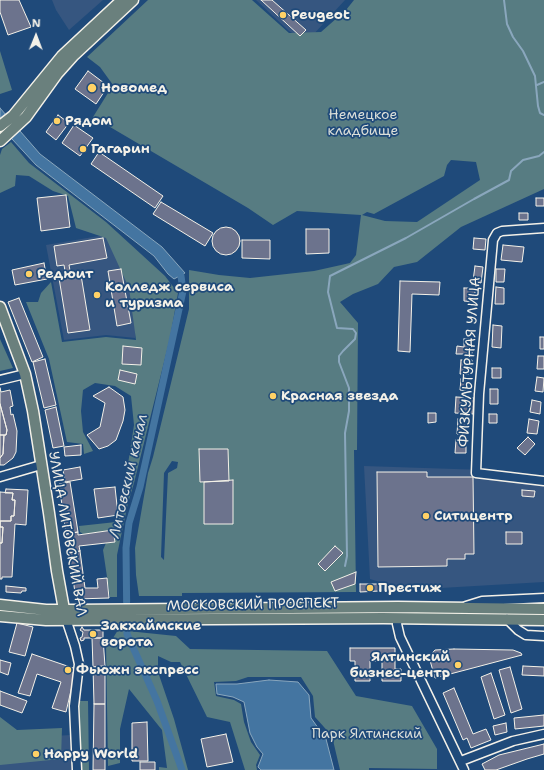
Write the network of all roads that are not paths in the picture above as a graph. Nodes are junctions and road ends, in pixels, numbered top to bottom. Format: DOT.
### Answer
graph roads {
  1 [pos="122,0"];
  2 [pos="133,0"];
  3 [pos="16,120"];
  4 [pos="0,126"];
  5 [pos="2,139"];
  6 [pos="544,228"];
  7 [pos="0,307"];
  8 [pos="25,374"];
  9 [pos="0,380"];
  10 [pos="41,465"];
  11 [pos="0,477"];
  12 [pos="544,481"];
  13 [pos="544,598"];
  14 [pos="0,604"];
  15 [pos="463,607"];
  16 [pos="544,609"];
  17 [pos="65,615"];
  18 [pos="127,615"];
  19 [pos="0,616"];
  20 [pos="398,618"];
  21 [pos="507,619"];
  22 [pos="544,620"];
  23 [pos="544,636"];
  24 [pos="544,734"];
  25 [pos="461,761"];
  26 [pos="78,770"];
  27 [pos="464,770"];
  1 -- 3 [label="main road"];
  2 -- 3 [label="main road"];
  3 -- 4 [label="main road"];
  3 -- 5 [label="main road"];
  6 -- 12 [label="street, ФИЗКУЛЬТУРНАЯ УЛИЦА"];
  7 -- 8 [label="main road, УЛИЦА ЛИТОВСКИЙ ВАЛ"];
  8 -- 9 [label="street"];
  8 -- 10 [label="main road, УЛИЦА ЛИТОВСКИЙ ВАЛ"];
  10 -- 11 [label="street"];
  10 -- 17 [label="main road, УЛИЦА ЛИТОВСКИЙ ВАЛ"];
  13 -- 15 [label="street, МОСКОВСКИЙ ПРОСПЕКТ"];
  14 -- 17 [label="main road, МОСКОВСКИЙ ПРОСПЕКТ"];
  15 -- 16 [label="main road, МОСКОВСКИЙ ПРОСПЕКТ"];
  15 -- 18 [label="main road, МОСКОВСКИЙ ПРОСПЕКТ"];
  17 -- 18 [label="main road, МОСКОВСКИЙ ПРОСПЕКТ"];
  17 -- 19 [label="main road, МОСКОВСКИЙ ПРОСПЕКТ"];
  17 -- 26 [label="street, УЛИЦА ЛИТОВСКИЙ ВАЛ"];
  18 -- 20 [label="main road, МОСКОВСКИЙ ПРОСПЕКТ"];
  20 -- 21 [label="main road, МОСКОВСКИЙ ПРОСПЕКТ"];
  20 -- 25 [label="street"];
  21 -- 22 [label="main road, МОСКОВСКИЙ ПРОСПЕКТ"];
  21 -- 23 [label="street"];
  24 -- 25 [label="street"];
  25 -- 27 [label="street"];
}
